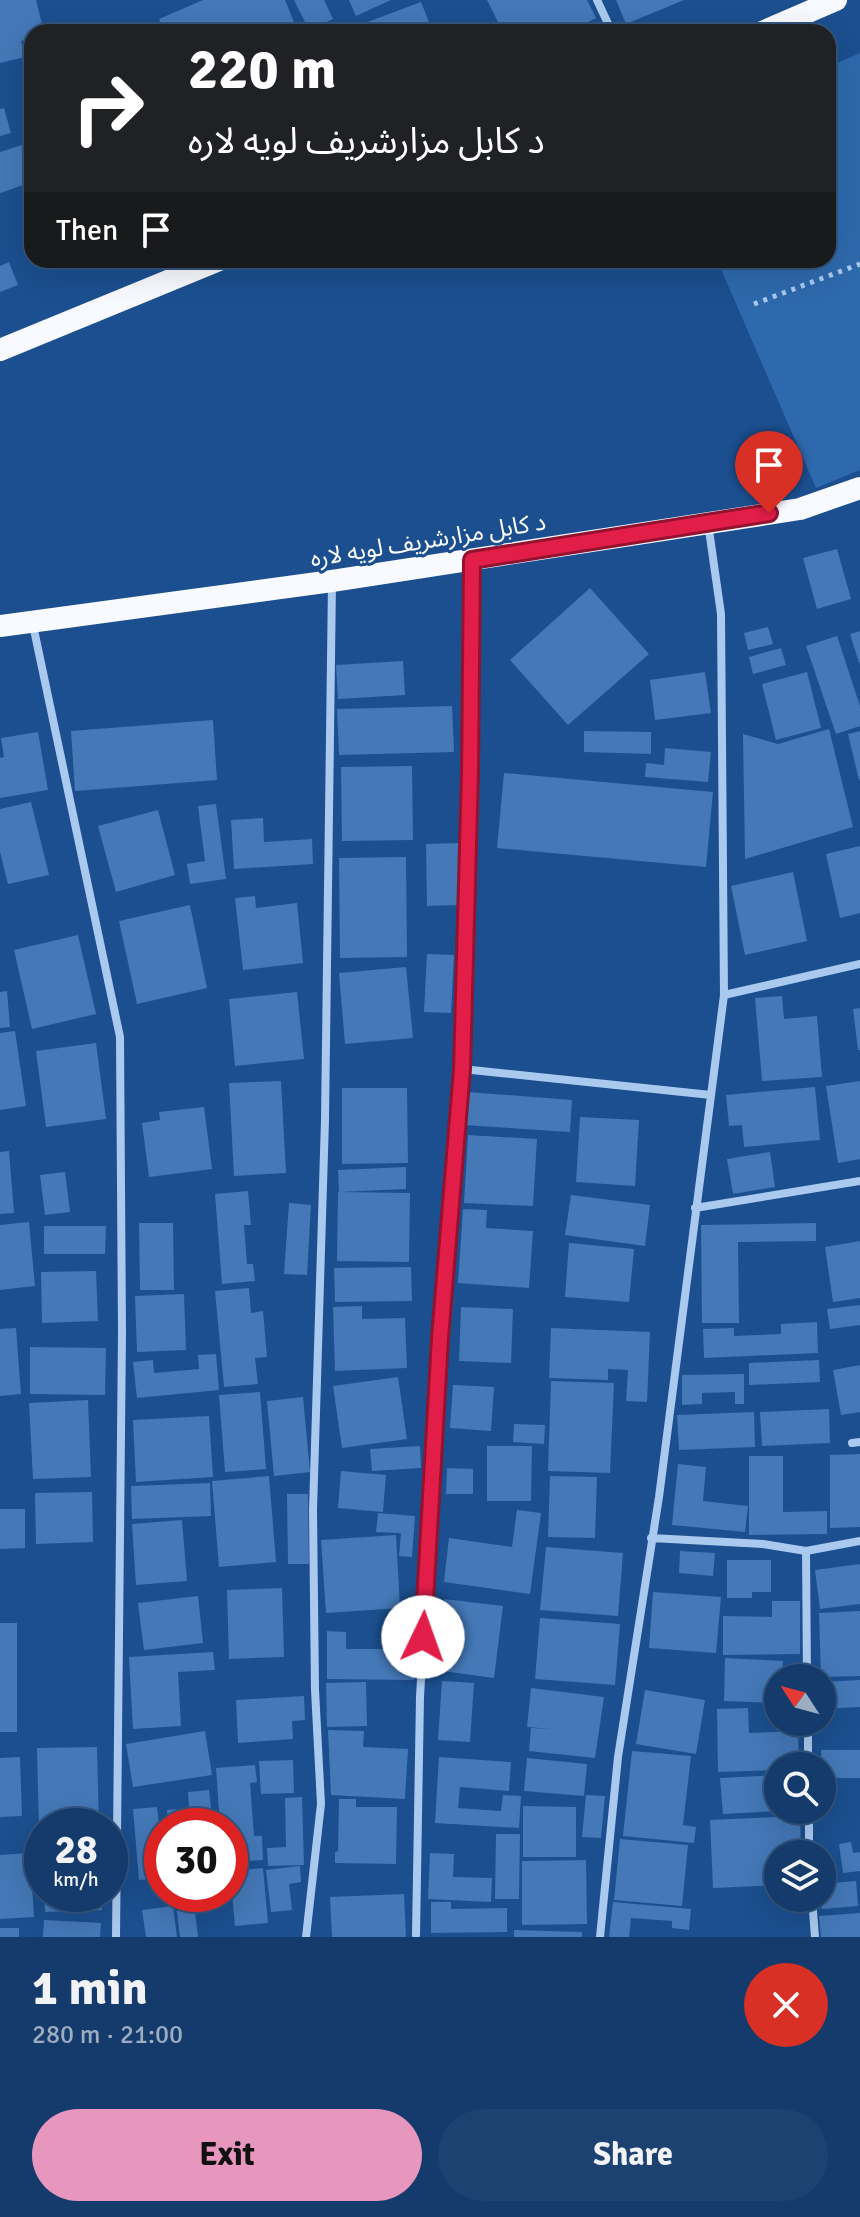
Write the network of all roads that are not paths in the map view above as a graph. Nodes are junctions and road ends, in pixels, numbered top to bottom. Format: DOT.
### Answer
graph roads {
  1 [pos="597,0"];
  2 [pos="836,0"];
  3 [pos="608,24"];
  4 [pos="780,24"];
  5 [pos="200,268"];
  6 [pos="0,350"];
  7 [pos="860,488"];
  8 [pos="708,523"];
  9 [pos="472,560"];
  10 [pos="332,581"];
  11 [pos="32,621"];
  12 [pos="0,626"];
  13 [pos="860,964"];
  14 [pos="724,995"];
  15 [pos="462,1069"];
  16 [pos="711,1095"];
  17 [pos="860,1181"];
  18 [pos="695,1208"];
  19 [pos="651,1538"];
  20 [pos="860,1541"];
  21 [pos="806,1551"];
  22 [pos="807,1664"];
  23 [pos="813,1912"];
  24 [pos="416,1935"];
  25 [pos="116,1937"];
  26 [pos="306,1937"];
  27 [pos="600,1937"];
  28 [pos="815,1937"];
  1 -- 3 [label="street"];
  2 -- 4 [label="highway"];
  5 -- 6 [label="highway"];
  7 -- 8 [label="highway, د کابل مزارشریف لویه لاره"];
  8 -- 9 [label="highway, د کابل مزارشریف لویه لاره"];
  8 -- 14 [label="street"];
  9 -- 10 [label="highway, د کابل مزارشریف لویه لاره"];
  9 -- 15 [label="street"];
  10 -- 11 [label="highway, د کابل مزارشریف لویه لاره"];
  10 -- 26 [label="street"];
  11 -- 12 [label="highway, د کابل مزارشریف لویه لاره"];
  11 -- 25 [label="street"];
  13 -- 14 [label="street"];
  14 -- 16 [label="street"];
  15 -- 16 [label="street"];
  15 -- 24 [label="street"];
  16 -- 18 [label="street"];
  17 -- 18 [label="street"];
  18 -- 19 [label="street"];
  19 -- 21 [label="street"];
  19 -- 27 [label="street"];
  20 -- 21 [label="street"];
  21 -- 22 [label="street"];
  23 -- 28 [label="street"];
}
